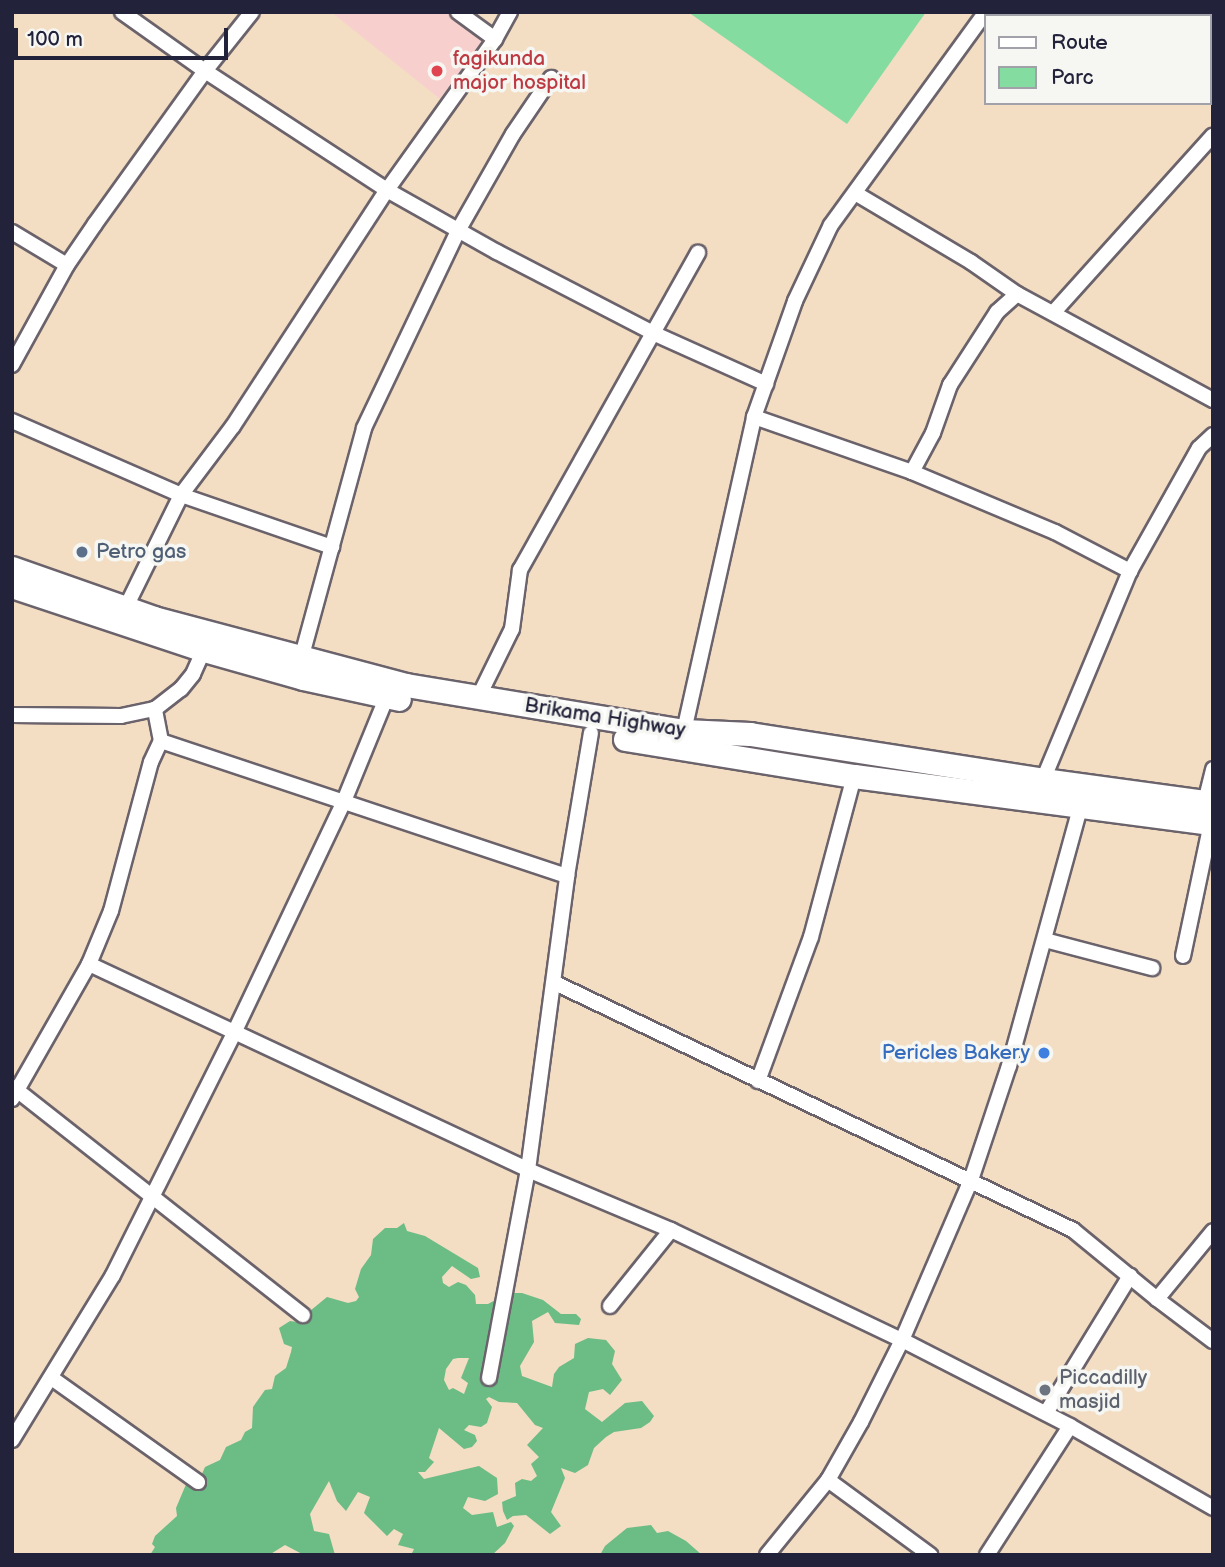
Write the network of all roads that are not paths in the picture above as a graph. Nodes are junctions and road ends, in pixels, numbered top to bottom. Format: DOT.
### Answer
graph roads {
  1 [pos="122,12"];
  2 [pos="252,12"];
  3 [pos="458,12"];
  4 [pos="510,12"];
  5 [pos="983,13"];
  6 [pos="495,39"];
  7 [pos="205,71"];
  8 [pos="551,78"];
  9 [pos="1213,135"];
  10 [pos="387,190"];
  11 [pos="855,193"];
  12 [pos="459,229"];
  13 [pos="12,232"];
  14 [pos="698,253"];
  15 [pos="67,265"];
  16 [pos="1017,294"];
  17 [pos="1053,313"];
  18 [pos="655,334"];
  19 [pos="12,365"];
  20 [pos="766,384"];
  21 [pos="1213,400"];
  22 [pos="754,417"];
  23 [pos="12,421"];
  24 [pos="1213,435"];
  25 [pos="912,472"];
  26 [pos="180,495"];
  27 [pos="332,547"];
  28 [pos="12,568"];
  29 [pos="1130,571"];
  30 [pos="12,586"];
  31 [pos="125,609"];
  32 [pos="207,642"];
  33 [pos="301,659"];
  34 [pos="387,696"];
  35 [pos="478,698"];
  36 [pos="155,709"];
  37 [pos="12,715"];
  38 [pos="684,732"];
  39 [pos="591,733"];
  40 [pos="750,734"];
  41 [pos="161,741"];
  42 [pos="746,758"];
  43 [pos="1213,769"];
  44 [pos="854,776"];
  45 [pos="1043,780"];
  46 [pos="344,801"];
  47 [pos="1080,808"];
  48 [pos="1210,813"];
  49 [pos="567,876"];
  50 [pos="1045,940"];
  51 [pos="1183,956"];
  52 [pos="89,964"];
  53 [pos="1152,968"];
  54 [pos="555,983"];
  55 [pos="234,1033"];
  56 [pos="758,1081"];
  57 [pos="14,1092"];
  58 [pos="528,1170"];
  59 [pos="971,1180"];
  60 [pos="153,1196"];
  61 [pos="671,1230"];
  62 [pos="1213,1231"];
  63 [pos="1130,1276"];
  64 [pos="1157,1299"];
  65 [pos="610,1306"];
  66 [pos="303,1315"];
  67 [pos="902,1340"];
  68 [pos="1213,1341"];
  69 [pos="53,1378"];
  70 [pos="489,1378"];
  71 [pos="1046,1413"];
  72 [pos="1070,1426"];
  73 [pos="13,1437"];
  74 [pos="828,1480"];
  75 [pos="198,1482"];
  76 [pos="1213,1508"];
  77 [pos="767,1555"];
  78 [pos="930,1555"];
  79 [pos="987,1555"];
  1 -- 7 [label="street"];
  2 -- 7 [label="street"];
  3 -- 6 [label="street"];
  4 -- 6 [label="street"];
  5 -- 11 [label="street"];
  6 -- 10 [label="street"];
  7 -- 10 [label="street"];
  7 -- 15 [label="street"];
  8 -- 12 [label="street"];
  9 -- 17 [label="street"];
  10 -- 12 [label="street"];
  10 -- 26 [label="street"];
  11 -- 16 [label="street"];
  11 -- 20 [label="street"];
  12 -- 18 [label="street"];
  12 -- 27 [label="street"];
  13 -- 15 [label="street"];
  14 -- 18 [label="street"];
  15 -- 19 [label="street"];
  16 -- 17 [label="street"];
  16 -- 25 [label="street"];
  17 -- 21 [label="street"];
  18 -- 20 [label="street"];
  18 -- 35 [label="street"];
  20 -- 22 [label="street"];
  22 -- 25 [label="street"];
  22 -- 38 [label="street"];
  23 -- 26 [label="street"];
  24 -- 29 [label="street"];
  25 -- 29 [label="street"];
  26 -- 27 [label="street"];
  26 -- 31 [label="street"];
  27 -- 33 [label="street"];
  28 -- 31 [label="highway, Brikama Highway"];
  29 -- 45 [label="street"];
  30 -- 32 [label="highway, Brikama Highway"];
  31 -- 32 [label="highway, Brikama Highway"];
  32 -- 33 [label="highway, Brikama Highway"];
  32 -- 34 [label="highway, Brikama Highway"];
  32 -- 36 [label="street"];
  33 -- 35 [label="highway, Brikama Highway"];
  34 -- 39 [label="highway, Brikama Highway"];
  34 -- 46 [label="street"];
  35 -- 38 [label="highway, Brikama Highway"];
  36 -- 37 [label="street"];
  36 -- 41 [label="street"];
  38 -- 40 [label="highway, Brikama Highway"];
  39 -- 42 [label="highway, Brikama Highway"];
  39 -- 49 [label="street"];
  40 -- 42 [label="highway"];
  40 -- 45 [label="highway, Brikama Highway"];
  41 -- 46 [label="street"];
  41 -- 52 [label="street"];
  42 -- 44 [label="highway, Brikama Highway"];
  43 -- 48 [label="street"];
  44 -- 47 [label="highway, Brikama Highway"];
  44 -- 56 [label="street"];
  45 -- 48 [label="highway, Brikama Highway"];
  46 -- 49 [label="street"];
  46 -- 55 [label="street"];
  47 -- 48 [label="highway, Brikama Highway"];
  47 -- 50 [label="street"];
  48 -- 51 [label="street"];
  49 -- 54 [label="street"];
  50 -- 53 [label="street"];
  50 -- 59 [label="street"];
  52 -- 55 [label="street"];
  52 -- 57 [label="street"];
  54 -- 56 [label="street"];
  54 -- 58 [label="street"];
  55 -- 58 [label="street"];
  55 -- 60 [label="street"];
  56 -- 59 [label="street"];
  57 -- 60 [label="street"];
  58 -- 61 [label="street"];
  58 -- 70 [label="street"];
  59 -- 63 [label="street"];
  59 -- 67 [label="street"];
  60 -- 66 [label="street"];
  60 -- 69 [label="street"];
  61 -- 65 [label="street"];
  61 -- 67 [label="street"];
  62 -- 64 [label="street"];
  63 -- 64 [label="street"];
  63 -- 71 [label="street"];
  64 -- 68 [label="street"];
  67 -- 71 [label="street"];
  67 -- 74 [label="street"];
  69 -- 73 [label="street"];
  69 -- 75 [label="street"];
  71 -- 72 [label="street"];
  72 -- 76 [label="street"];
  72 -- 79 [label="street"];
  74 -- 77 [label="street"];
  74 -- 78 [label="street"];
}
